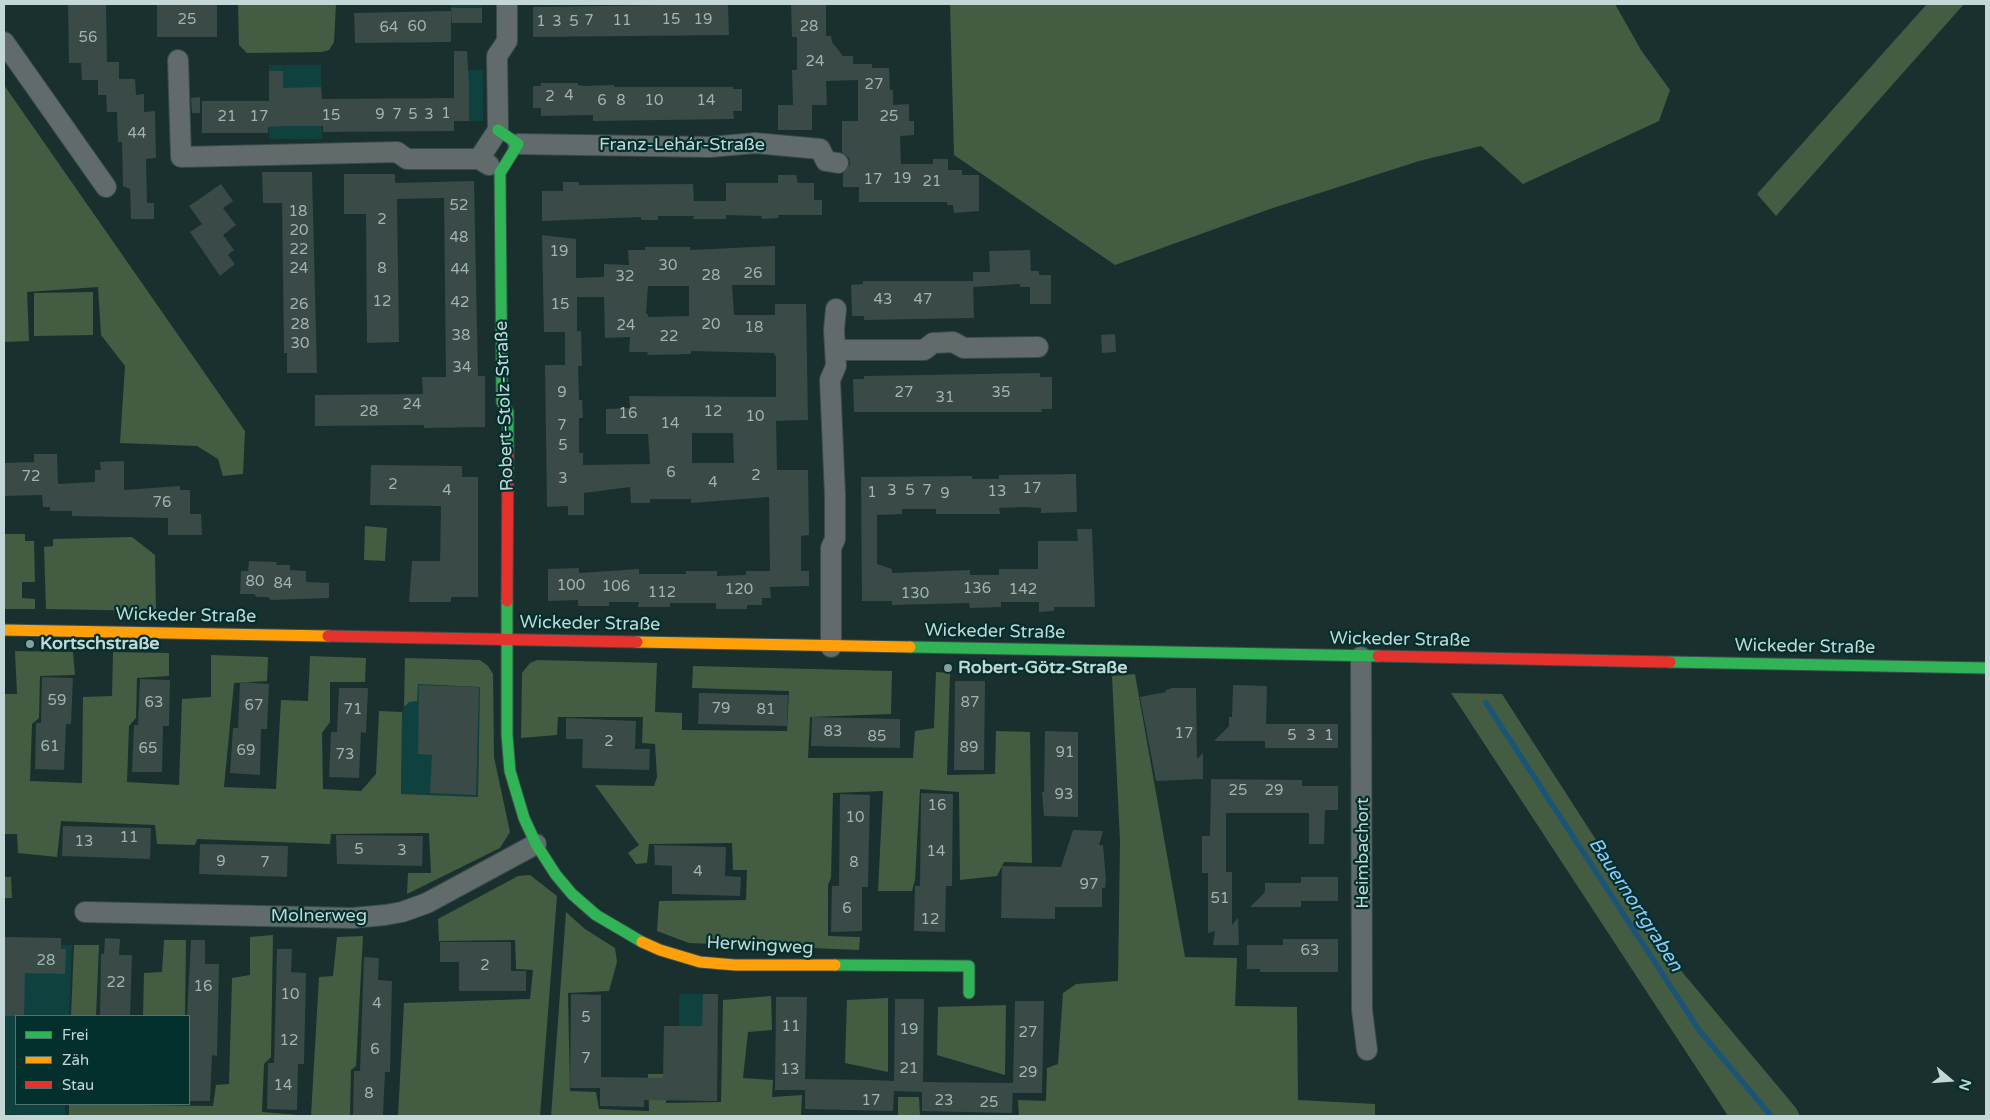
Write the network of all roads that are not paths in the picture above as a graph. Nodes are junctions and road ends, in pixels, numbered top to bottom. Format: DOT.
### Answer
graph roads {
  1 [pos="507,4"];
  2 [pos="4,42"];
  3 [pos="178,60"];
  4 [pos="498,130"];
  5 [pos="518,144"];
  6 [pos="479,158"];
  7 [pos="838,163"];
  8 [pos="500,172"];
  9 [pos="106,187"];
  10 [pos="836,309"];
  11 [pos="1038,347"];
  12 [pos="835,350"];
  13 [pos="4,630"];
  14 [pos="508,640"];
  15 [pos="831,647"];
  16 [pos="1361,657"];
  17 [pos="1986,668"];
  18 [pos="536,844"];
  19 [pos="85,912"];
  20 [pos="968,993"];
  21 [pos="1366,1050"];
  1 -- 4 [label="street"];
  2 -- 9 [label="street"];
  3 -- 6 [label="street"];
  4 -- 5 [label="street"];
  4 -- 6 [label="street"];
  5 -- 7 [label="street, Franz-Lehár-Straße"];
  5 -- 8 [label="street"];
  6 -- 8 [label="street"];
  8 -- 14 [label="street, Robert-Stolz-Straße"];
  10 -- 12 [label="street"];
  11 -- 12 [label="street"];
  12 -- 15 [label="street"];
  13 -- 14 [label="street, Wickeder Straße"];
  14 -- 15 [label="street, Wickeder Straße"];
  14 -- 18 [label="street, Herwingweg"];
  15 -- 16 [label="street, Wickeder Straße"];
  16 -- 17 [label="street, Wickeder Straße"];
  16 -- 21 [label="street, Heimbachort"];
  18 -- 19 [label="street, Molnerweg"];
  18 -- 20 [label="street, Herwingweg"];
}
